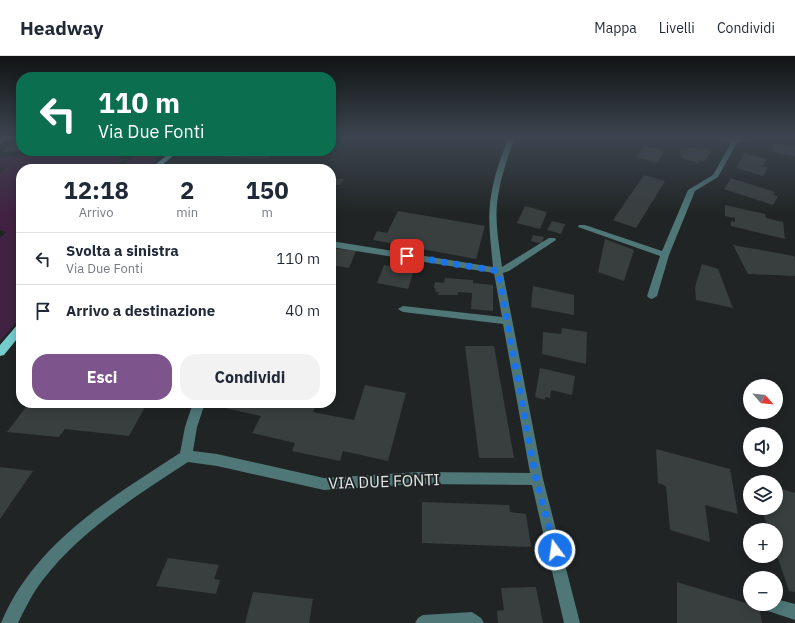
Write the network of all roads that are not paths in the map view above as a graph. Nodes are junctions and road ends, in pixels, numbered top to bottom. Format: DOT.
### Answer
graph roads {
  1 [pos="502,163"];
  2 [pos="723,163"];
  3 [pos="582,227"];
  4 [pos="552,240"];
  5 [pos="336,245"];
  6 [pos="665,255"];
  7 [pos="498,271"];
  8 [pos="652,296"];
  9 [pos="403,309"];
  10 [pos="507,321"];
  11 [pos="16,333"];
  12 [pos="0,352"];
  13 [pos="197,408"];
  14 [pos="186,456"];
  15 [pos="536,479"];
  16 [pos="783,609"];
  17 [pos="795,612"];
  18 [pos="9,623"];
  19 [pos="423,623"];
  20 [pos="476,623"];
  21 [pos="572,623"];
  1 -- 7 [label="street"];
  2 -- 6 [label="street"];
  3 -- 6 [label="street"];
  4 -- 7 [label="street"];
  5 -- 7 [label="street"];
  6 -- 8 [label="street"];
  7 -- 10 [label="street"];
  9 -- 10 [label="street"];
  10 -- 15 [label="street"];
  11 -- 12 [label="main road"];
  13 -- 14 [label="street"];
  14 -- 15 [label="street, VIA DUE FONTI"];
  14 -- 18 [label="street"];
  15 -- 21 [label="street"];
  16 -- 17 [label="street"];
  19 -- 20 [label="street"];
}
